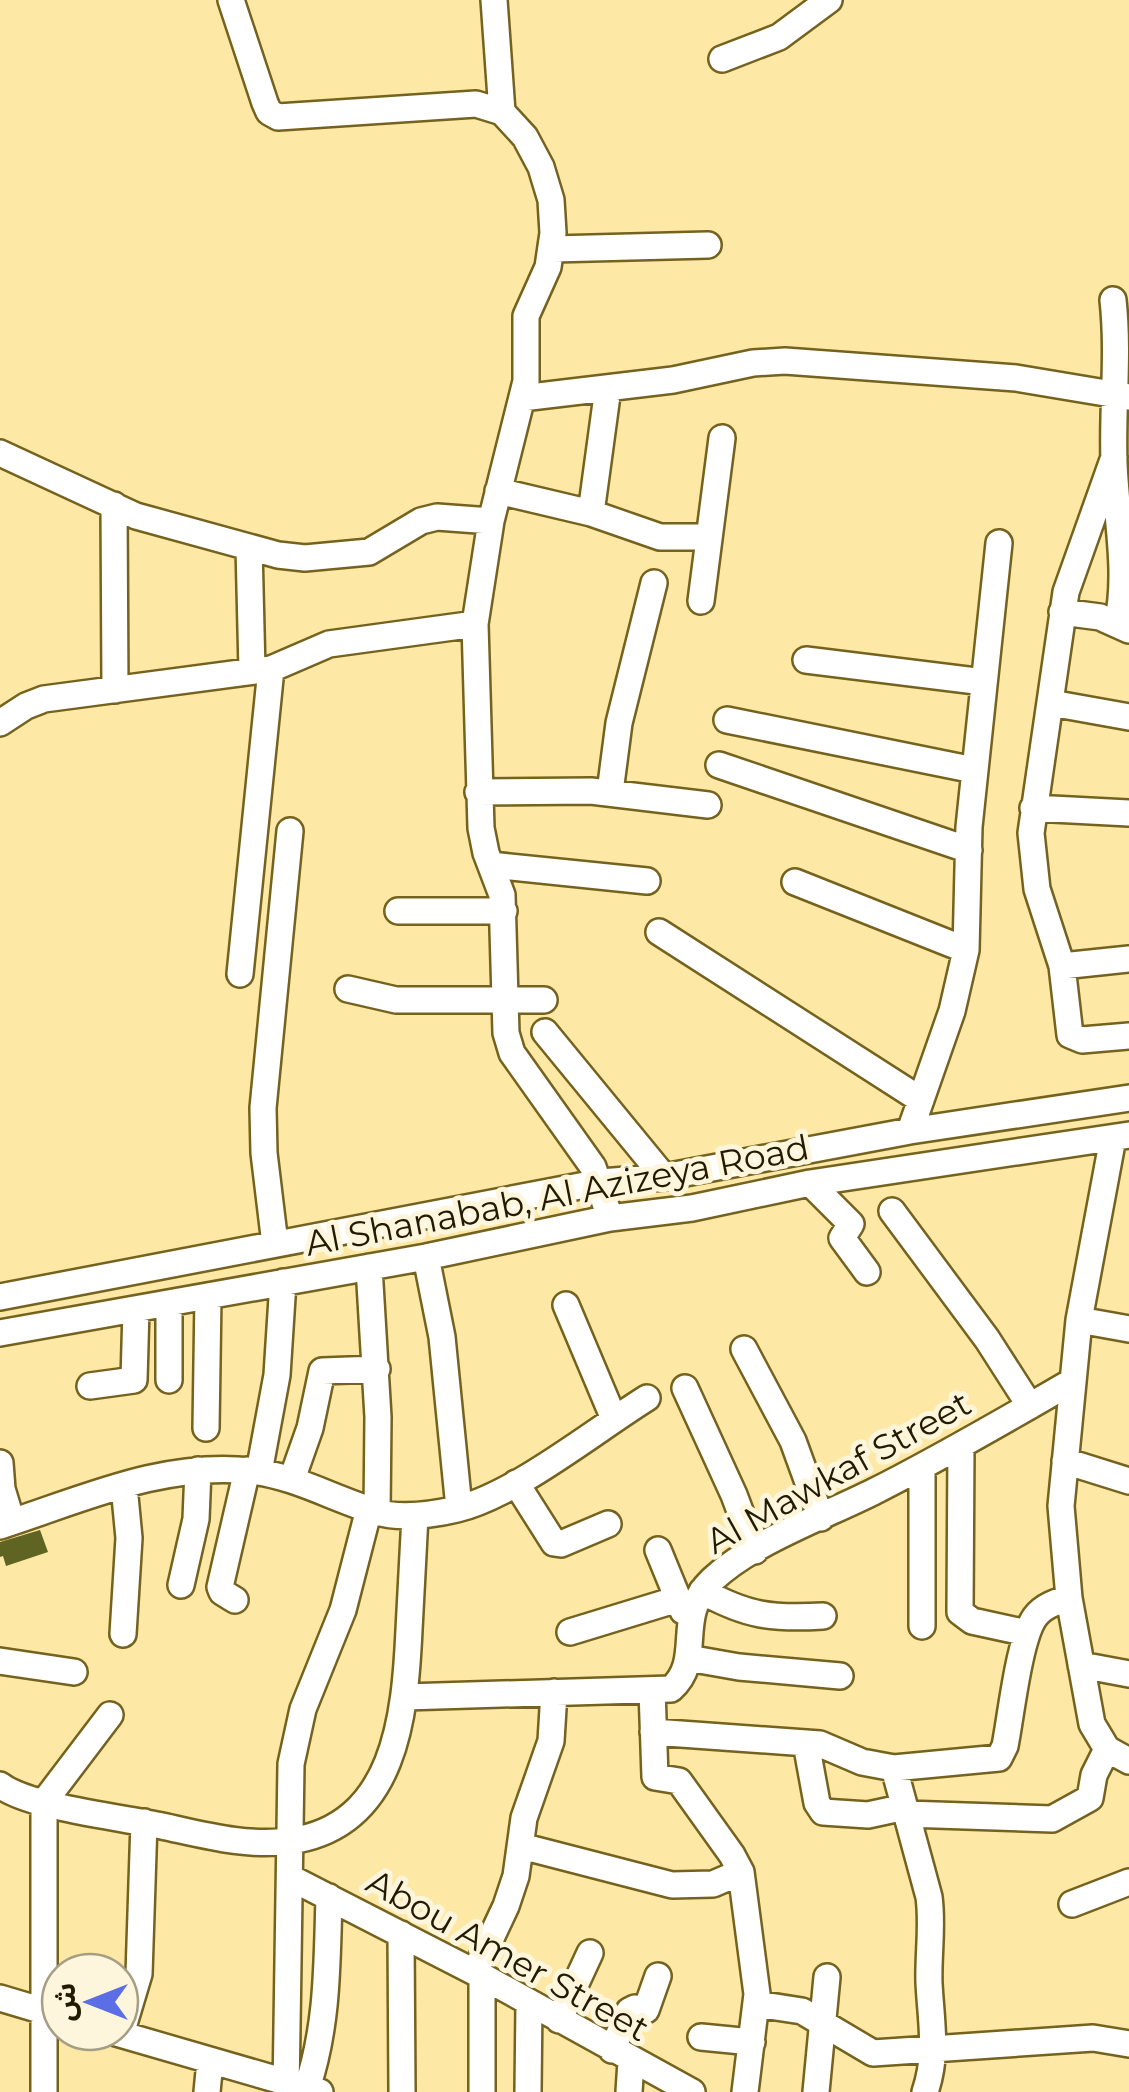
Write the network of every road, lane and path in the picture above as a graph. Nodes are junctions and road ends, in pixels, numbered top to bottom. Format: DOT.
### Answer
graph roads {
  1 [pos="231,0"];
  2 [pos="494,0"];
  3 [pos="829,0"];
  4 [pos="722,58"];
  5 [pos="502,112"];
  6 [pos="708,245"];
  7 [pos="553,248"];
  8 [pos="1112,300"];
  9 [pos="608,388"];
  10 [pos="1122,396"];
  11 [pos="522,398"];
  12 [pos="722,438"];
  13 [pos="0,453"];
  14 [pos="1114,457"];
  15 [pos="498,491"];
  16 [pos="114,505"];
  17 [pos="591,513"];
  18 [pos="491,521"];
  19 [pos="709,537"];
  20 [pos="999,543"];
  21 [pos="249,547"];
  22 [pos="654,583"];
  23 [pos="701,601"];
  24 [pos="1062,612"];
  25 [pos="475,624"];
  26 [pos="1123,627"];
  27 [pos="806,660"];
  28 [pos="261,670"];
  29 [pos="984,682"];
  30 [pos="114,690"];
  31 [pos="1051,703"];
  32 [pos="1129,717"];
  33 [pos="726,720"];
  34 [pos="0,723"];
  35 [pos="719,765"];
  36 [pos="974,770"];
  37 [pos="478,792"];
  38 [pos="610,792"];
  39 [pos="708,805"];
  40 [pos="1033,808"];
  41 [pos="1129,813"];
  42 [pos="290,831"];
  43 [pos="968,850"];
  44 [pos="491,865"];
  45 [pos="647,880"];
  46 [pos="795,882"];
  47 [pos="398,911"];
  48 [pos="504,911"];
  49 [pos="659,932"];
  50 [pos="966,950"];
  51 [pos="1129,960"];
  52 [pos="1062,966"];
  53 [pos="240,974"];
  54 [pos="348,990"];
  55 [pos="506,1000"];
  56 [pos="544,1000"];
  57 [pos="545,1032"];
  58 [pos="1129,1036"];
  59 [pos="1129,1098"];
  60 [pos="921,1100"];
  61 [pos="910,1131"];
  62 [pos="1121,1136"];
  63 [pos="664,1177"];
  64 [pos="601,1182"];
  65 [pos="810,1183"];
  66 [pos="518,1198"];
  67 [pos="892,1211"];
  68 [pos="610,1218"];
  69 [pos="526,1236"];
  70 [pos="275,1244"];
  71 [pos="426,1257"];
  72 [pos="369,1267"];
  73 [pos="867,1272"];
  74 [pos="282,1282"];
  75 [pos="0,1296"];
  76 [pos="208,1296"];
  77 [pos="169,1303"];
  78 [pos="566,1305"];
  79 [pos="136,1309"];
  80 [pos="1080,1320"];
  81 [pos="1129,1329"];
  82 [pos="0,1333"];
  83 [pos="744,1349"];
  84 [pos="377,1370"];
  85 [pos="169,1380"];
  86 [pos="1073,1381"];
  87 [pos="90,1386"];
  88 [pos="685,1388"];
  89 [pos="647,1398"];
  90 [pos="1030,1406"];
  91 [pos="614,1419"];
  92 [pos="206,1428"];
  93 [pos="961,1446"];
  94 [pos="1065,1460"];
  95 [pos="0,1464"];
  96 [pos="922,1468"];
  97 [pos="198,1470"];
  98 [pos="252,1471"];
  99 [pos="292,1478"];
  100 [pos="1129,1481"];
  101 [pos="516,1483"];
  102 [pos="124,1486"];
  103 [pos="459,1508"];
  104 [pos="373,1511"];
  105 [pos="415,1516"];
  106 [pos="821,1518"];
  107 [pos="6,1524"];
  108 [pos="608,1524"];
  109 [pos="658,1550"];
  110 [pos="755,1550"];
  111 [pos="181,1586"];
  112 [pos="690,1595"];
  113 [pos="1069,1598"];
  114 [pos="235,1600"];
  115 [pos="823,1616"];
  116 [pos="922,1626"];
  117 [pos="570,1632"];
  118 [pos="1027,1633"];
  119 [pos="123,1634"];
  120 [pos="688,1658"];
  121 [pos="0,1660"];
  122 [pos="1081,1664"];
  123 [pos="74,1672"];
  124 [pos="1129,1674"];
  125 [pos="840,1676"];
  126 [pos="652,1690"];
  127 [pos="554,1692"];
  128 [pos="406,1697"];
  129 [pos="110,1715"];
  130 [pos="653,1732"];
  131 [pos="806,1742"];
  132 [pos="1118,1755"];
  133 [pos="894,1768"];
  134 [pos="0,1785"];
  135 [pos="44,1802"];
  136 [pos="906,1811"];
  137 [pos="144,1822"];
  138 [pos="292,1840"];
  139 [pos="521,1846"];
  140 [pos="741,1872"];
  141 [pos="291,1878"];
  142 [pos="1129,1882"];
  143 [pos="328,1897"];
  144 [pos="1072,1904"];
  145 [pos="402,1934"];
  146 [pos="50,1952"];
  147 [pos="139,1952"];
  148 [pos="590,1953"];
  149 [pos="478,1974"];
  150 [pos="658,1976"];
  151 [pos="827,1977"];
  152 [pos="0,1998"];
  153 [pos="529,2002"];
  154 [pos="757,2004"];
  155 [pos="40,2010"];
  156 [pos="560,2020"];
  157 [pos="823,2023"];
  158 [pos="701,2037"];
  159 [pos="140,2040"];
  160 [pos="752,2042"];
  161 [pos="1129,2044"];
  162 [pos="934,2050"];
  163 [pos="48,2052"];
  164 [pos="622,2056"];
  165 [pos="210,2061"];
  166 [pos="300,2089"];
  167 [pos="44,2092"];
  168 [pos="207,2092"];
  169 [pos="402,2092"];
  170 [pos="482,2092"];
  171 [pos="528,2092"];
  172 [pos="630,2092"];
  173 [pos="692,2092"];
  174 [pos="745,2092"];
  175 [pos="816,2092"];
  176 [pos="925,2092"];
  1 -- 5 [label="street"];
  2 -- 5 [label="street"];
  3 -- 4 [label="street"];
  5 -- 7 [label="street"];
  6 -- 7 [label="street"];
  7 -- 11 [label="street"];
  8 -- 10 [label="street"];
  9 -- 10 [label="street"];
  9 -- 11 [label="street"];
  9 -- 17 [label="street"];
  10 -- 14 [label="street"];
  11 -- 15 [label="street"];
  12 -- 19 [label="street"];
  13 -- 16 [label="street"];
  14 -- 24 [label="street"];
  14 -- 26 [label="street"];
  15 -- 17 [label="street"];
  15 -- 18 [label="street"];
  16 -- 21 [label="street"];
  16 -- 30 [label="street"];
  17 -- 19 [label="street"];
  18 -- 21 [label="street"];
  18 -- 25 [label="street"];
  19 -- 23 [label="street"];
  20 -- 29 [label="street"];
  21 -- 28 [label="street"];
  22 -- 38 [label="street"];
  24 -- 26 [label="street"];
  24 -- 31 [label="street"];
  25 -- 28 [label="street"];
  25 -- 37 [label="street"];
  27 -- 29 [label="street"];
  28 -- 30 [label="street"];
  28 -- 53 [label="street"];
  29 -- 36 [label="street"];
  30 -- 34 [label="street"];
  31 -- 32 [label="street"];
  31 -- 40 [label="street"];
  33 -- 36 [label="street"];
  35 -- 43 [label="street"];
  36 -- 43 [label="street"];
  37 -- 38 [label="street"];
  37 -- 44 [label="street"];
  38 -- 39 [label="street"];
  40 -- 41 [label="street"];
  40 -- 52 [label="street"];
  42 -- 70 [label="street"];
  43 -- 50 [label="street"];
  44 -- 45 [label="street"];
  44 -- 48 [label="street"];
  46 -- 50 [label="street"];
  47 -- 48 [label="street"];
  48 -- 55 [label="street"];
  49 -- 60 [label="street"];
  50 -- 60 [label="street"];
  51 -- 52 [label="street"];
  52 -- 58 [label="street"];
  54 -- 55 [label="street"];
  55 -- 56 [label="street"];
  55 -- 64 [label="street"];
  57 -- 63 [label="street"];
  59 -- 61 [label="street, Al Shanabab, Al Azizeya Road"];
  60 -- 61 [label="street"];
  61 -- 63 [label="street, Al Shanabab, Al Azizeya Road"];
  62 -- 65 [label="street, Al Shanabab, Al Azizeya Road"];
  62 -- 80 [label="street"];
  63 -- 64 [label="street, Al Shanabab, Al Azizeya Road"];
  64 -- 66 [label="street, Al Shanabab, Al Azizeya Road"];
  64 -- 68 [label="street"];
  65 -- 68 [label="street, Al Shanabab, Al Azizeya Road"];
  65 -- 73 [label="street"];
  66 -- 69 [label="street"];
  66 -- 70 [label="street, Al Shanabab, Al Azizeya Road"];
  67 -- 90 [label="street"];
  68 -- 69 [label="street, Al Shanabab, Al Azizeya Road"];
  69 -- 71 [label="street, Al Shanabab, Al Azizeya Road"];
  70 -- 75 [label="street, Al Shanabab, Al Azizeya Road"];
  71 -- 72 [label="street, Al Shanabab, Al Azizeya Road"];
  71 -- 103 [label="street"];
  72 -- 74 [label="street, Al Shanabab, Al Azizeya Road"];
  72 -- 84 [label="street"];
  74 -- 76 [label="street, Al Shanabab, Al Azizeya Road"];
  74 -- 98 [label="street"];
  76 -- 77 [label="street, Al Shanabab, Al Azizeya Road"];
  76 -- 92 [label="street"];
  77 -- 79 [label="street, Al Shanabab, Al Azizeya Road"];
  77 -- 85 [label="street"];
  78 -- 91 [label="street"];
  79 -- 82 [label="street, Al Shanabab, Al Azizeya Road"];
  79 -- 87 [label="street"];
  80 -- 81 [label="street"];
  80 -- 86 [label="street"];
  83 -- 106 [label="street"];
  84 -- 99 [label="street"];
  84 -- 104 [label="street"];
  86 -- 90 [label="street, Al Mawkaf Street"];
  86 -- 94 [label="street"];
  88 -- 110 [label="street"];
  89 -- 91 [label="street"];
  90 -- 93 [label="street, Al Mawkaf Street"];
  91 -- 101 [label="street"];
  93 -- 96 [label="street, Al Mawkaf Street"];
  93 -- 118 [label="street"];
  94 -- 100 [label="street"];
  94 -- 113 [label="street"];
  95 -- 107 [label="street"];
  96 -- 106 [label="street, Al Mawkaf Street"];
  96 -- 116 [label="street"];
  97 -- 98 [label="street"];
  97 -- 102 [label="street"];
  97 -- 111 [label="street"];
  98 -- 99 [label="street"];
  98 -- 114 [label="street"];
  99 -- 104 [label="street"];
  101 -- 103 [label="street"];
  101 -- 108 [label="street"];
  102 -- 107 [label="street"];
  102 -- 119 [label="street"];
  103 -- 105 [label="street"];
  104 -- 105 [label="street"];
  104 -- 138 [label="street"];
  105 -- 128 [label="street"];
  106 -- 110 [label="street, Al Mawkaf Street"];
  109 -- 112 [label="street"];
  110 -- 112 [label="street, Al Mawkaf Street"];
  112 -- 115 [label="street"];
  112 -- 117 [label="street"];
  112 -- 120 [label="street, Al Mawkaf Street"];
  113 -- 118 [label="street"];
  113 -- 122 [label="street"];
  118 -- 133 [label="street"];
  120 -- 125 [label="street"];
  120 -- 126 [label="street"];
  121 -- 123 [label="street"];
  122 -- 124 [label="street"];
  122 -- 132 [label="street"];
  126 -- 127 [label="street"];
  126 -- 130 [label="street"];
  127 -- 128 [label="street"];
  127 -- 139 [label="street"];
  128 -- 138 [label="street"];
  129 -- 135 [label="street"];
  130 -- 131 [label="street"];
  130 -- 140 [label="street"];
  131 -- 133 [label="street"];
  131 -- 136 [label="street"];
  132 -- 136 [label="street"];
  133 -- 136 [label="street"];
  134 -- 135 [label="street"];
  135 -- 137 [label="street"];
  135 -- 146 [label="street"];
  136 -- 162 [label="street"];
  137 -- 138 [label="street"];
  137 -- 147 [label="street"];
  138 -- 141 [label="street"];
  139 -- 140 [label="street"];
  139 -- 149 [label="street"];
  140 -- 154 [label="street"];
  141 -- 143 [label="street, Abou Amer Street"];
  141 -- 166 [label="street"];
  142 -- 144 [label="street"];
  143 -- 145 [label="street, Abou Amer Street"];
  143 -- 166 [label="street"];
  145 -- 149 [label="street, Abou Amer Street"];
  145 -- 169 [label="street"];
  148 -- 156 [label="street"];
  149 -- 153 [label="street, Abou Amer Street"];
  149 -- 170 [label="street"];
  150 -- 164 [label="street"];
  151 -- 157 [label="street"];
  152 -- 155 [label="street"];
  153 -- 156 [label="street, Abou Amer Street"];
  153 -- 171 [label="street"];
  154 -- 157 [label="street"];
  154 -- 160 [label="street"];
  156 -- 164 [label="street, Abou Amer Street"];
  157 -- 162 [label="street"];
  157 -- 175 [label="street"];
  158 -- 160 [label="street"];
  159 -- 165 [label="street"];
  160 -- 174 [label="street"];
  161 -- 162 [label="street"];
  162 -- 176 [label="street"];
  163 -- 167 [label="street"];
  164 -- 172 [label="street"];
  164 -- 173 [label="street, Abou Amer Street"];
  165 -- 166 [label="street"];
  165 -- 168 [label="street"];
}
